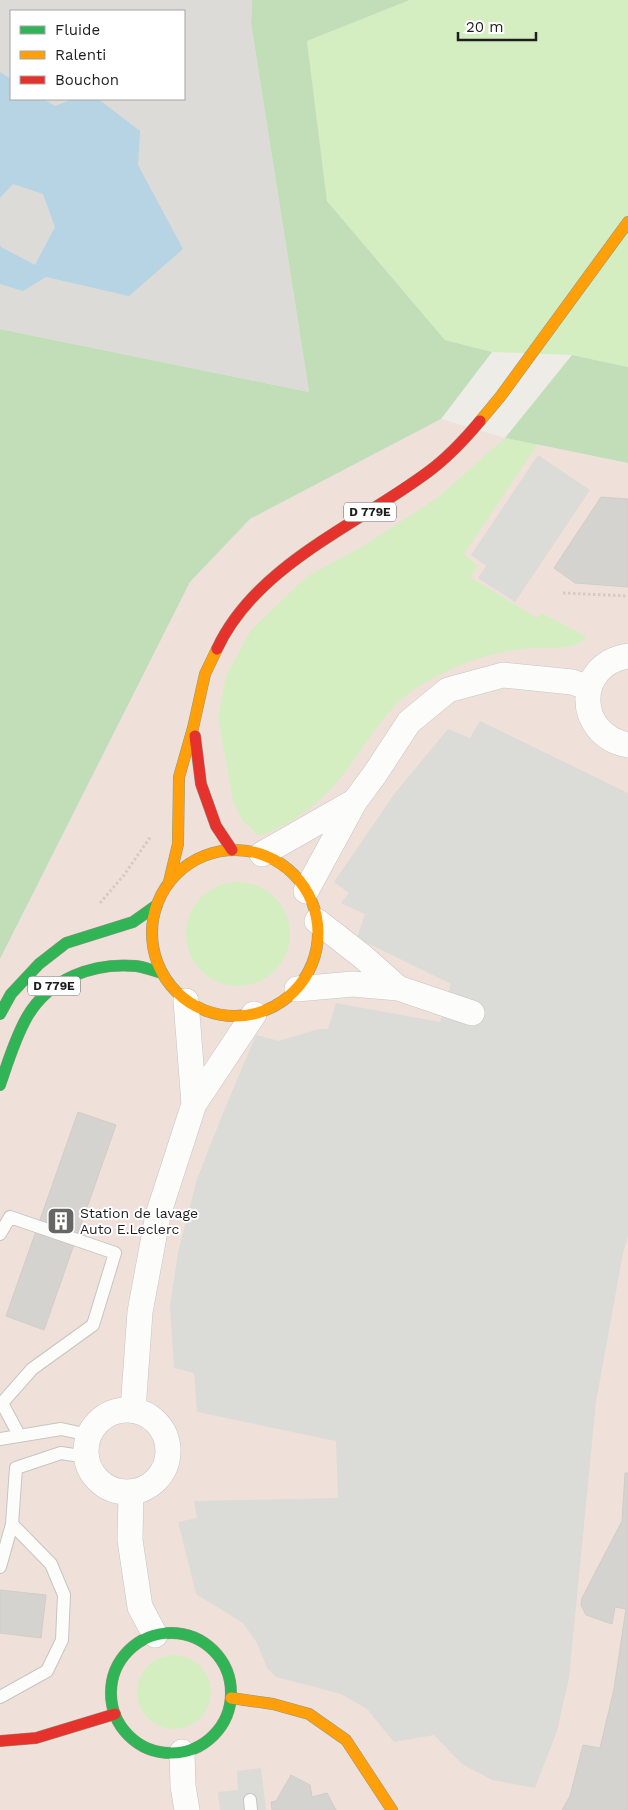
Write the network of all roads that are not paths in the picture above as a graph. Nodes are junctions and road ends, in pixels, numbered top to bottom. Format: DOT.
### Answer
graph roads {
  1 [pos="628,222"];
  2 [pos="628,656"];
  3 [pos="589,688"];
  4 [pos="193,728"];
  5 [pos="628,746"];
  6 [pos="354,801"];
  7 [pos="232,850"];
  8 [pos="262,854"];
  9 [pos="169,882"];
  10 [pos="306,891"];
  11 [pos="157,905"];
  12 [pos="317,921"];
  13 [pos="162,973"];
  14 [pos="398,988"];
  15 [pos="297,989"];
  16 [pos="186,1000"];
  17 [pos="472,1013"];
  18 [pos="0,1014"];
  19 [pos="254,1014"];
  20 [pos="0,1085"];
  21 [pos="194,1104"];
  22 [pos="0,1234"];
  23 [pos="133,1410"];
  24 [pos="19,1435"];
  25 [pos="0,1439"];
  26 [pos="88,1446"];
  27 [pos="131,1492"];
  28 [pos="12,1524"];
  29 [pos="0,1567"];
  30 [pos="155,1635"];
  31 [pos="0,1697"];
  32 [pos="231,1698"];
  33 [pos="115,1714"];
  34 [pos="0,1741"];
  35 [pos="182,1752"];
  36 [pos="187,1810"];
  37 [pos="392,1810"];
  1 -- 4 [label="main road, D 779E"];
  2 -- 3 [label="street"];
  3 -- 5 [label="street"];
  3 -- 6 [label="street"];
  4 -- 7 [label="main road, D 779E"];
  4 -- 9 [label="main road, D 779E"];
  6 -- 8 [label="street"];
  6 -- 10 [label="street"];
  7 -- 8 [label="main road"];
  7 -- 9 [label="main road"];
  8 -- 10 [label="main road"];
  9 -- 11 [label="main road"];
  10 -- 12 [label="main road"];
  11 -- 13 [label="main road"];
  11 -- 18 [label="main road, D 779E"];
  12 -- 14 [label="street"];
  12 -- 15 [label="main road"];
  13 -- 16 [label="main road"];
  13 -- 20 [label="main road, D 779E"];
  14 -- 15 [label="street"];
  14 -- 17 [label="street"];
  15 -- 19 [label="main road"];
  16 -- 19 [label="main road"];
  16 -- 21 [label="street"];
  19 -- 21 [label="street"];
  21 -- 23 [label="street"];
  22 -- 24 [label="lane"];
  23 -- 26 [label="street"];
  23 -- 27 [label="street"];
  24 -- 25 [label="lane"];
  24 -- 26 [label="lane"];
  26 -- 27 [label="street"];
  26 -- 28 [label="lane"];
  27 -- 30 [label="street"];
  28 -- 29 [label="lane"];
  28 -- 31 [label="lane"];
  30 -- 32 [label="main road"];
  30 -- 33 [label="main road"];
  32 -- 35 [label="main road"];
  32 -- 37 [label="main road"];
  33 -- 34 [label="main road"];
  33 -- 35 [label="main road"];
  35 -- 36 [label="street"];
}
